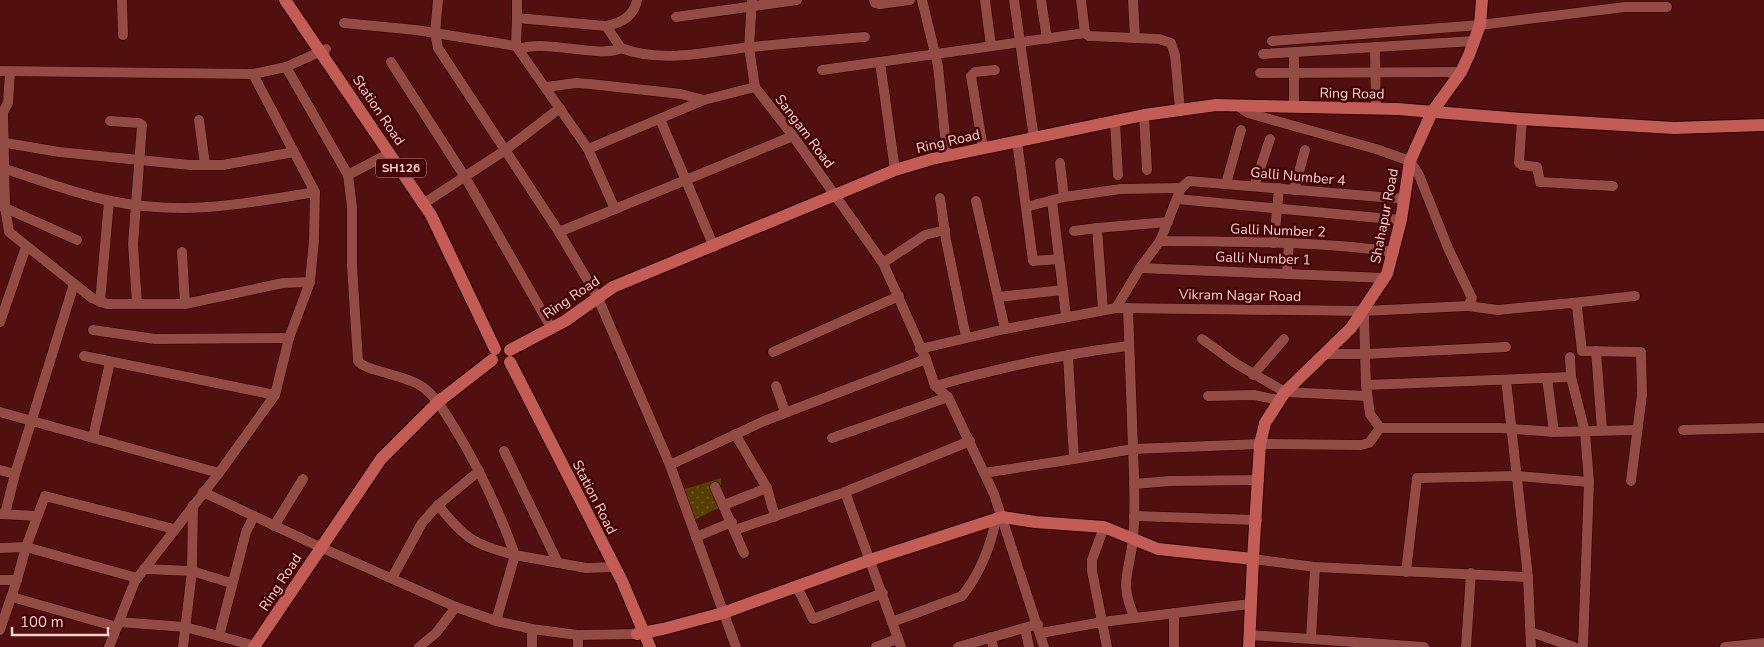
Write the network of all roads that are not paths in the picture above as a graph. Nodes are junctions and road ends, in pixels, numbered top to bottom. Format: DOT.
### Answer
graph roads {
  1 [pos="122,0"];
  2 [pos="285,0"];
  3 [pos="292,0"];
  4 [pos="438,0"];
  5 [pos="517,0"];
  6 [pos="637,0"];
  7 [pos="797,0"];
  8 [pos="874,0"];
  9 [pos="910,0"];
  10 [pos="922,0"];
  11 [pos="985,0"];
  12 [pos="1014,0"];
  13 [pos="1042,0"];
  14 [pos="1081,0"];
  15 [pos="1133,0"];
  16 [pos="1482,0"];
  17 [pos="751,3"];
  18 [pos="1667,7"];
  19 [pos="676,17"];
  20 [pos="517,18"];
  21 [pos="344,22"];
  22 [pos="1480,25"];
  23 [pos="606,26"];
  24 [pos="435,33"];
  25 [pos="1085,33"];
  26 [pos="123,34"];
  27 [pos="865,37"];
  28 [pos="1135,38"];
  29 [pos="1047,39"];
  30 [pos="1272,41"];
  31 [pos="1475,41"];
  32 [pos="1021,43"];
  33 [pos="991,46"];
  34 [pos="749,47"];
  35 [pos="518,48"];
  36 [pos="621,48"];
  37 [pos="1375,48"];
  38 [pos="324,50"];
  39 [pos="934,53"];
  40 [pos="1263,54"];
  41 [pos="1294,54"];
  42 [pos="391,62"];
  43 [pos="880,62"];
  44 [pos="286,67"];
  45 [pos="822,70"];
  46 [pos="995,70"];
  47 [pos="5,71"];
  48 [pos="1461,72"];
  49 [pos="1260,73"];
  50 [pos="1295,73"];
  51 [pos="1375,73"];
  52 [pos="253,74"];
  53 [pos="546,87"];
  54 [pos="755,87"];
  55 [pos="704,100"];
  56 [pos="1238,106"];
  57 [pos="1294,107"];
  58 [pos="560,108"];
  59 [pos="1376,108"];
  60 [pos="1180,110"];
  61 [pos="1432,112"];
  62 [pos="1144,116"];
  63 [pos="660,119"];
  64 [pos="1522,119"];
  65 [pos="110,120"];
  66 [pos="199,120"];
  67 [pos="1115,122"];
  68 [pos="1764,125"];
  69 [pos="1241,130"];
  70 [pos="793,136"];
  71 [pos="1034,138"];
  72 [pos="1270,139"];
  73 [pos="1017,141"];
  74 [pos="2,142"];
  75 [pos="983,148"];
  76 [pos="588,149"];
  77 [pos="1305,150"];
  78 [pos="504,151"];
  79 [pos="294,152"];
  80 [pos="390,153"];
  81 [pos="947,156"];
  82 [pos="139,161"];
  83 [pos="1410,161"];
  84 [pos="1060,163"];
  85 [pos="205,164"];
  86 [pos="6,169"];
  87 [pos="896,170"];
  88 [pos="1147,170"];
  89 [pos="348,175"];
  90 [pos="1118,175"];
  91 [pos="465,178"];
  92 [pos="687,180"];
  93 [pos="1185,184"];
  94 [pos="1226,184"];
  95 [pos="1254,186"];
  96 [pos="1613,186"];
  97 [pos="1279,188"];
  98 [pos="1294,190"];
  99 [pos="315,192"];
  100 [pos="835,195"];
  101 [pos="1064,197"];
  102 [pos="940,198"];
  103 [pos="1405,198"];
  104 [pos="1177,199"];
  105 [pos="428,200"];
  106 [pos="109,201"];
  107 [pos="976,201"];
  108 [pos="1052,202"];
  109 [pos="137,205"];
  110 [pos="2,206"];
  111 [pos="1026,207"];
  112 [pos="615,209"];
  113 [pos="1277,210"];
  114 [pos="1401,220"];
  115 [pos="1168,222"];
  116 [pos="1097,228"];
  117 [pos="945,230"];
  118 [pos="1074,231"];
  119 [pos="559,232"];
  120 [pos="78,240"];
  121 [pos="1160,241"];
  122 [pos="1274,243"];
  123 [pos="1288,243"];
  124 [pos="26,247"];
  125 [pos="714,247"];
  126 [pos="182,252"];
  127 [pos="1394,252"];
  128 [pos="1059,259"];
  129 [pos="883,264"];
  130 [pos="1140,268"];
  131 [pos="1287,272"];
  132 [pos="1385,278"];
  133 [pos="310,282"];
  134 [pos="74,284"];
  135 [pos="1063,290"];
  136 [pos="598,296"];
  137 [pos="899,296"];
  138 [pos="1635,296"];
  139 [pos="998,297"];
  140 [pos="100,302"];
  141 [pos="1572,303"];
  142 [pos="137,304"];
  143 [pos="185,304"];
  144 [pos="1468,306"];
  145 [pos="1116,308"];
  146 [pos="1128,308"];
  147 [pos="1103,310"];
  148 [pos="1364,311"];
  149 [pos="1066,317"];
  150 [pos="0,322"];
  151 [pos="552,329"];
  152 [pos="1005,329"];
  153 [pos="93,330"];
  154 [pos="966,337"];
  155 [pos="289,338"];
  156 [pos="1202,339"];
  157 [pos="1284,339"];
  158 [pos="1128,346"];
  159 [pos="1506,347"];
  160 [pos="920,349"];
  161 [pos="1596,351"];
  162 [pos="773,352"];
  163 [pos="1324,354"];
  164 [pos="1365,354"];
  165 [pos="84,356"];
  166 [pos="502,356"];
  167 [pos="1068,356"];
  168 [pos="1570,357"];
  169 [pos="926,359"];
  170 [pos="110,362"];
  171 [pos="1253,374"];
  172 [pos="1571,377"];
  173 [pos="1547,378"];
  174 [pos="1506,380"];
  175 [pos="1366,385"];
  176 [pos="776,386"];
  177 [pos="935,386"];
  178 [pos="275,395"];
  179 [pos="1208,396"];
  180 [pos="1281,396"];
  181 [pos="1367,396"];
  182 [pos="948,397"];
  183 [pos="438,402"];
  184 [pos="0,412"];
  185 [pos="785,412"];
  186 [pos="33,421"];
  187 [pos="1380,428"];
  188 [pos="1511,428"];
  189 [pos="1764,428"];
  190 [pos="1602,430"];
  191 [pos="1637,430"];
  192 [pos="1682,430"];
  193 [pos="1554,432"];
  194 [pos="1585,432"];
  195 [pos="735,434"];
  196 [pos="93,437"];
  197 [pos="832,438"];
  198 [pos="970,441"];
  199 [pos="1260,444"];
  200 [pos="1133,449"];
  201 [pos="504,451"];
  202 [pos="1074,459"];
  203 [pos="670,465"];
  204 [pos="0,470"];
  205 [pos="479,471"];
  206 [pos="220,473"];
  207 [pos="984,473"];
  208 [pos="15,474"];
  209 [pos="1518,476"];
  210 [pos="303,479"];
  211 [pos="1259,480"];
  212 [pos="1631,481"];
  213 [pos="1589,482"];
  214 [pos="1134,484"];
  215 [pos="715,487"];
  216 [pos="767,488"];
  217 [pos="203,492"];
  218 [pos="845,492"];
  219 [pos="193,505"];
  220 [pos="438,505"];
  221 [pos="724,505"];
  222 [pos="2,514"];
  223 [pos="37,516"];
  224 [pos="254,516"];
  225 [pos="1134,516"];
  226 [pos="775,517"];
  227 [pos="999,518"];
  228 [pos="1256,520"];
  229 [pos="274,526"];
  230 [pos="733,526"];
  231 [pos="1104,527"];
  232 [pos="174,529"];
  233 [pos="696,537"];
  234 [pos="1133,540"];
  235 [pos="26,546"];
  236 [pos="320,547"];
  237 [pos="0,548"];
  238 [pos="515,554"];
  239 [pos="744,554"];
  240 [pos="1253,559"];
  241 [pos="870,560"];
  242 [pos="558,562"];
  243 [pos="610,568"];
  244 [pos="1315,568"];
  245 [pos="144,569"];
  246 [pos="192,571"];
  247 [pos="1406,572"];
  248 [pos="1471,573"];
  249 [pos="1528,576"];
  250 [pos="137,578"];
  251 [pos="392,578"];
  252 [pos="0,580"];
  253 [pos="17,580"];
  254 [pos="231,583"];
  255 [pos="797,587"];
  256 [pos="883,592"];
  257 [pos="12,598"];
  258 [pos="1250,604"];
  259 [pos="456,607"];
  260 [pos="723,613"];
  261 [pos="1174,613"];
  262 [pos="1135,618"];
  263 [pos="496,621"];
  264 [pos="892,622"];
  265 [pos="1102,622"];
  266 [pos="118,624"];
  267 [pos="185,627"];
  268 [pos="1024,628"];
  269 [pos="1040,628"];
  270 [pos="532,629"];
  271 [pos="0,630"];
  272 [pos="1531,632"];
  273 [pos="641,633"];
  274 [pos="578,635"];
  275 [pos="219,636"];
  276 [pos="1311,639"];
  277 [pos="1250,641"];
  278 [pos="992,642"];
  279 [pos="899,643"];
  280 [pos="1764,643"];
  281 [pos="254,646"];
  282 [pos="109,647"];
  283 [pos="183,647"];
  284 [pos="419,647"];
  285 [pos="532,647"];
  286 [pos="578,647"];
  287 [pos="642,647"];
  288 [pos="650,647"];
  289 [pos="736,647"];
  290 [pos="876,647"];
  291 [pos="960,647"];
  292 [pos="1029,647"];
  293 [pos="1044,647"];
  294 [pos="1107,647"];
  295 [pos="1174,647"];
  296 [pos="1424,647"];
  297 [pos="1466,647"];
  298 [pos="1531,647"];
  299 [pos="1574,647"];
  300 [pos="1583,647"];
  301 [pos="1725,647"];
  1 -- 26 [label="street"];
  2 -- 38 [label="main road, Station Road / SH126"];
  3 -- 38 [label="main road, Station Road / SH126"];
  4 -- 24 [label="street"];
  5 -- 20 [label="street"];
  6 -- 23 [label="street"];
  7 -- 17 [label="street"];
  8 -- 9 [label="street"];
  10 -- 39 [label="street"];
  11 -- 33 [label="street"];
  12 -- 32 [label="street"];
  13 -- 29 [label="street"];
  14 -- 25 [label="street"];
  15 -- 28 [label="street"];
  16 -- 22 [label="main road, Shahapur Road"];
  17 -- 19 [label="street"];
  17 -- 34 [label="street, Sangam Road"];
  18 -- 22 [label="street"];
  20 -- 23 [label="street"];
  20 -- 35 [label="street"];
  21 -- 24 [label="street"];
  22 -- 30 [label="street"];
  22 -- 31 [label="main road, Shahapur Road"];
  23 -- 36 [label="street"];
  24 -- 35 [label="street"];
  24 -- 78 [label="street"];
  25 -- 28 [label="street"];
  25 -- 29 [label="street"];
  27 -- 34 [label="street"];
  28 -- 60 [label="street"];
  29 -- 32 [label="street"];
  31 -- 37 [label="street"];
  31 -- 48 [label="main road, Shahapur Road"];
  32 -- 33 [label="street"];
  32 -- 71 [label="street"];
  33 -- 39 [label="street"];
  34 -- 36 [label="street"];
  34 -- 54 [label="street, Sangam Road"];
  35 -- 36 [label="street"];
  35 -- 53 [label="street"];
  37 -- 41 [label="street"];
  37 -- 51 [label="street"];
  38 -- 44 [label="street"];
  38 -- 80 [label="main road, Station Road / SH126"];
  38 -- 105 [label="main road, Station Road / SH126"];
  39 -- 43 [label="street"];
  39 -- 81 [label="street"];
  40 -- 41 [label="street"];
  41 -- 50 [label="street"];
  42 -- 91 [label="street"];
  43 -- 45 [label="street"];
  43 -- 87 [label="street"];
  44 -- 52 [label="street"];
  44 -- 89 [label="street"];
  46 -- 75 [label="street"];
  47 -- 52 [label="street"];
  47 -- 74 [label="street"];
  48 -- 51 [label="street"];
  48 -- 61 [label="main road, Shahapur Road"];
  49 -- 50 [label="street"];
  50 -- 51 [label="street"];
  50 -- 57 [label="street"];
  51 -- 59 [label="street"];
  52 -- 79 [label="street"];
  53 -- 55 [label="street"];
  53 -- 58 [label="street"];
  54 -- 55 [label="street"];
  54 -- 70 [label="street, Sangam Road"];
  55 -- 63 [label="street"];
  56 -- 57 [label="main road, Ring Road"];
  56 -- 60 [label="main road, Ring Road"];
  56 -- 83 [label="street"];
  57 -- 59 [label="main road, Ring Road"];
  58 -- 76 [label="street"];
  58 -- 78 [label="street"];
  59 -- 61 [label="main road, Ring Road"];
  60 -- 62 [label="main road, Ring Road"];
  61 -- 64 [label="main road, Ring Road"];
  61 -- 83 [label="main road, Shahapur Road"];
  62 -- 67 [label="main road, Ring Road"];
  62 -- 88 [label="street"];
  63 -- 76 [label="street"];
  63 -- 92 [label="street"];
  64 -- 68 [label="main road, Ring Road"];
  64 -- 96 [label="street"];
  65 -- 82 [label="street"];
  66 -- 85 [label="street"];
  67 -- 71 [label="main road, Ring Road"];
  67 -- 90 [label="street"];
  69 -- 94 [label="street"];
  70 -- 92 [label="street"];
  70 -- 100 [label="street, Sangam Road"];
  71 -- 73 [label="main road, Ring Road"];
  72 -- 95 [label="street"];
  73 -- 75 [label="main road, Ring Road"];
  73 -- 111 [label="street"];
  74 -- 82 [label="street"];
  74 -- 86 [label="street"];
  75 -- 81 [label="main road, Ring Road"];
  76 -- 112 [label="street"];
  77 -- 98 [label="street"];
  78 -- 91 [label="street"];
  78 -- 119 [label="street"];
  79 -- 85 [label="street"];
  79 -- 99 [label="street"];
  80 -- 89 [label="street"];
  80 -- 166 [label="main road, Station Road / SH126"];
  81 -- 87 [label="main road, Ring Road"];
  82 -- 85 [label="street"];
  82 -- 109 [label="street"];
  83 -- 103 [label="main road, Shahapur Road"];
  83 -- 144 [label="street"];
  84 -- 101 [label="street"];
  86 -- 106 [label="street"];
  86 -- 110 [label="street"];
  87 -- 100 [label="main road, Ring Road"];
  89 -- 183 [label="street"];
  91 -- 105 [label="street"];
  91 -- 151 [label="street"];
  92 -- 112 [label="street"];
  92 -- 125 [label="street"];
  93 -- 94 [label="street, Galli Number 4"];
  93 -- 101 [label="street, Galli Number 4"];
  93 -- 104 [label="street"];
  94 -- 95 [label="street, Galli Number 4"];
  95 -- 97 [label="street, Galli Number 4"];
  97 -- 98 [label="street, Galli Number 4"];
  97 -- 113 [label="street"];
  98 -- 103 [label="street, Galli Number 4"];
  99 -- 109 [label="street"];
  99 -- 133 [label="street"];
  100 -- 125 [label="main road, Ring Road"];
  100 -- 129 [label="street, Sangam Road"];
  101 -- 108 [label="street, Galli Number 4"];
  102 -- 117 [label="street"];
  103 -- 114 [label="main road, Shahapur Road"];
  104 -- 113 [label="street"];
  104 -- 115 [label="street"];
  105 -- 166 [label="main road, Station Road / SH126"];
  106 -- 109 [label="street"];
  106 -- 140 [label="street"];
  107 -- 139 [label="street"];
  108 -- 111 [label="street, Galli Number 4"];
  108 -- 128 [label="street"];
  109 -- 142 [label="street"];
  110 -- 120 [label="street"];
  110 -- 124 [label="street"];
  111 -- 128 [label="street"];
  112 -- 119 [label="street"];
  113 -- 114 [label="street"];
  113 -- 122 [label="street"];
  114 -- 127 [label="main road, Shahapur Road"];
  115 -- 116 [label="street"];
  115 -- 121 [label="street"];
  116 -- 118 [label="street"];
  116 -- 147 [label="street"];
  117 -- 129 [label="street"];
  117 -- 154 [label="street"];
  119 -- 136 [label="street"];
  121 -- 122 [label="street, Galli Number 2"];
  121 -- 130 [label="street"];
  122 -- 123 [label="street, Galli Number 2"];
  123 -- 127 [label="street, Galli Number 2"];
  123 -- 131 [label="street"];
  124 -- 134 [label="street"];
  124 -- 150 [label="street"];
  125 -- 136 [label="main road, Ring Road"];
  126 -- 143 [label="street"];
  127 -- 132 [label="main road, Shahapur Road"];
  128 -- 135 [label="street"];
  129 -- 137 [label="street, Sangam Road"];
  130 -- 131 [label="street, Galli Number 1"];
  130 -- 145 [label="street"];
  131 -- 132 [label="street, Galli Number 1"];
  132 -- 148 [label="main road, Shahapur Road"];
  133 -- 143 [label="street"];
  133 -- 155 [label="street"];
  134 -- 140 [label="street"];
  134 -- 186 [label="street"];
  135 -- 139 [label="street"];
  135 -- 149 [label="street"];
  136 -- 151 [label="main road, Ring Road"];
  136 -- 203 [label="street"];
  137 -- 160 [label="street, Sangam Road"];
  137 -- 162 [label="street"];
  138 -- 141 [label="street, Vikram Nagar Road"];
  139 -- 152 [label="street"];
  140 -- 142 [label="street"];
  141 -- 144 [label="street, Vikram Nagar Road"];
  141 -- 161 [label="street"];
  142 -- 143 [label="street"];
  144 -- 148 [label="street, Vikram Nagar Road"];
  145 -- 146 [label="street, Vikram Nagar Road"];
  145 -- 147 [label="street, Vikram Nagar Road"];
  146 -- 148 [label="street, Vikram Nagar Road"];
  146 -- 158 [label="street"];
  147 -- 149 [label="street, Vikram Nagar Road"];
  148 -- 163 [label="main road, Shahapur Road"];
  148 -- 164 [label="street"];
  149 -- 152 [label="street, Vikram Nagar Road"];
  151 -- 166 [label="main road, Ring Road"];
  152 -- 154 [label="street, Vikram Nagar Road"];
  153 -- 155 [label="street"];
  154 -- 160 [label="street, Vikram Nagar Road"];
  155 -- 178 [label="street"];
  156 -- 171 [label="street"];
  157 -- 171 [label="street"];
  158 -- 167 [label="street"];
  158 -- 200 [label="street"];
  159 -- 164 [label="street"];
  160 -- 169 [label="street, Sangam Road"];
  161 -- 190 [label="street"];
  161 -- 191 [label="street"];
  163 -- 164 [label="street"];
  163 -- 180 [label="main road, Shahapur Road"];
  164 -- 175 [label="street"];
  165 -- 170 [label="street"];
  166 -- 183 [label="main road, Ring Road"];
  166 -- 243 [label="main road, Station Road"];
  167 -- 177 [label="street"];
  167 -- 202 [label="street"];
  168 -- 172 [label="street"];
  169 -- 177 [label="street, Sangam Road"];
  169 -- 185 [label="street"];
  170 -- 178 [label="street"];
  170 -- 196 [label="street"];
  171 -- 180 [label="street"];
  172 -- 173 [label="street"];
  172 -- 194 [label="street"];
  173 -- 174 [label="street"];
  173 -- 193 [label="street"];
  174 -- 175 [label="street"];
  174 -- 188 [label="street"];
  175 -- 181 [label="street"];
  176 -- 185 [label="street"];
  177 -- 182 [label="street"];
  178 -- 206 [label="street"];
  179 -- 180 [label="street"];
  180 -- 181 [label="street"];
  180 -- 199 [label="main road, Shahapur Road"];
  181 -- 187 [label="street"];
  182 -- 197 [label="street"];
  182 -- 198 [label="street"];
  183 -- 205 [label="street"];
  183 -- 236 [label="main road, Ring Road"];
  184 -- 186 [label="street"];
  185 -- 195 [label="street"];
  186 -- 196 [label="street"];
  186 -- 208 [label="street"];
  187 -- 188 [label="street"];
  187 -- 199 [label="street"];
  188 -- 193 [label="street"];
  188 -- 209 [label="street"];
  189 -- 192 [label="street"];
  190 -- 191 [label="street"];
  190 -- 194 [label="street"];
  191 -- 212 [label="street"];
  193 -- 194 [label="street"];
  194 -- 213 [label="street"];
  195 -- 203 [label="street"];
  195 -- 216 [label="street"];
  196 -- 206 [label="street"];
  198 -- 207 [label="street"];
  198 -- 218 [label="street"];
  199 -- 200 [label="street"];
  199 -- 211 [label="main road, Shahapur Road"];
  200 -- 202 [label="street"];
  200 -- 214 [label="street"];
  201 -- 242 [label="street"];
  202 -- 207 [label="street"];
  203 -- 233 [label="street"];
  204 -- 208 [label="street"];
  205 -- 220 [label="street"];
  205 -- 238 [label="street"];
  206 -- 217 [label="street"];
  207 -- 227 [label="street"];
  208 -- 222 [label="street"];
  209 -- 213 [label="street"];
  209 -- 247 [label="street"];
  209 -- 249 [label="street"];
  210 -- 229 [label="street"];
  211 -- 214 [label="street"];
  211 -- 228 [label="main road, Shahapur Road"];
  213 -- 300 [label="street"];
  214 -- 225 [label="street"];
  215 -- 221 [label="street"];
  216 -- 221 [label="street"];
  216 -- 226 [label="street"];
  217 -- 219 [label="street"];
  217 -- 224 [label="street"];
  218 -- 226 [label="street"];
  218 -- 241 [label="street"];
  219 -- 232 [label="street"];
  219 -- 246 [label="street"];
  220 -- 238 [label="street"];
  220 -- 251 [label="street"];
  221 -- 230 [label="street"];
  222 -- 223 [label="street"];
  223 -- 232 [label="street"];
  223 -- 235 [label="street"];
  224 -- 229 [label="street"];
  224 -- 254 [label="street"];
  225 -- 228 [label="street"];
  225 -- 234 [label="street"];
  226 -- 230 [label="street"];
  227 -- 231 [label="main road"];
  227 -- 241 [label="main road"];
  227 -- 264 [label="street"];
  227 -- 269 [label="street"];
  228 -- 240 [label="main road, Shahapur Road"];
  229 -- 236 [label="street"];
  230 -- 233 [label="street"];
  230 -- 239 [label="street"];
  231 -- 234 [label="main road"];
  231 -- 265 [label="street"];
  232 -- 245 [label="street"];
  233 -- 260 [label="street"];
  234 -- 240 [label="main road"];
  234 -- 262 [label="street"];
  235 -- 237 [label="street"];
  235 -- 250 [label="street"];
  235 -- 253 [label="street"];
  236 -- 251 [label="street"];
  236 -- 281 [label="main road, Ring Road"];
  238 -- 242 [label="street"];
  238 -- 263 [label="street"];
  240 -- 244 [label="street"];
  240 -- 258 [label="main road, Shahapur Road"];
  241 -- 255 [label="main road"];
  241 -- 256 [label="street"];
  242 -- 243 [label="street"];
  243 -- 273 [label="main road, Station Road"];
  244 -- 247 [label="street"];
  244 -- 276 [label="street"];
  245 -- 246 [label="street"];
  245 -- 250 [label="street"];
  246 -- 254 [label="street"];
  246 -- 267 [label="street"];
  247 -- 248 [label="street"];
  248 -- 249 [label="street"];
  248 -- 297 [label="street"];
  249 -- 272 [label="street"];
  250 -- 266 [label="street"];
  251 -- 259 [label="street"];
  252 -- 253 [label="street"];
  253 -- 257 [label="street"];
  254 -- 275 [label="street"];
  255 -- 256 [label="street"];
  255 -- 260 [label="main road"];
  256 -- 264 [label="street"];
  257 -- 266 [label="street"];
  257 -- 271 [label="street"];
  258 -- 261 [label="street"];
  258 -- 277 [label="main road, Shahapur Road"];
  259 -- 263 [label="street"];
  259 -- 284 [label="street"];
  260 -- 273 [label="main road"];
  260 -- 289 [label="street"];
  261 -- 262 [label="street"];
  261 -- 295 [label="street"];
  262 -- 265 [label="street"];
  263 -- 270 [label="street"];
  264 -- 279 [label="street"];
  265 -- 269 [label="street"];
  265 -- 294 [label="street"];
  266 -- 267 [label="street"];
  266 -- 282 [label="street"];
  267 -- 275 [label="street"];
  267 -- 283 [label="street"];
  268 -- 269 [label="street"];
  268 -- 278 [label="street"];
  268 -- 292 [label="street"];
  269 -- 293 [label="street"];
  270 -- 274 [label="street"];
  270 -- 285 [label="street"];
  272 -- 298 [label="street"];
  272 -- 299 [label="street"];
  273 -- 274 [label="street"];
  273 -- 287 [label="main road, Station Road"];
  273 -- 288 [label="main road, Station Road"];
  274 -- 286 [label="street"];
  275 -- 281 [label="street"];
  276 -- 277 [label="street"];
  276 -- 296 [label="street"];
  278 -- 291 [label="street"];
  279 -- 290 [label="street"];
  280 -- 301 [label="street"];
}
